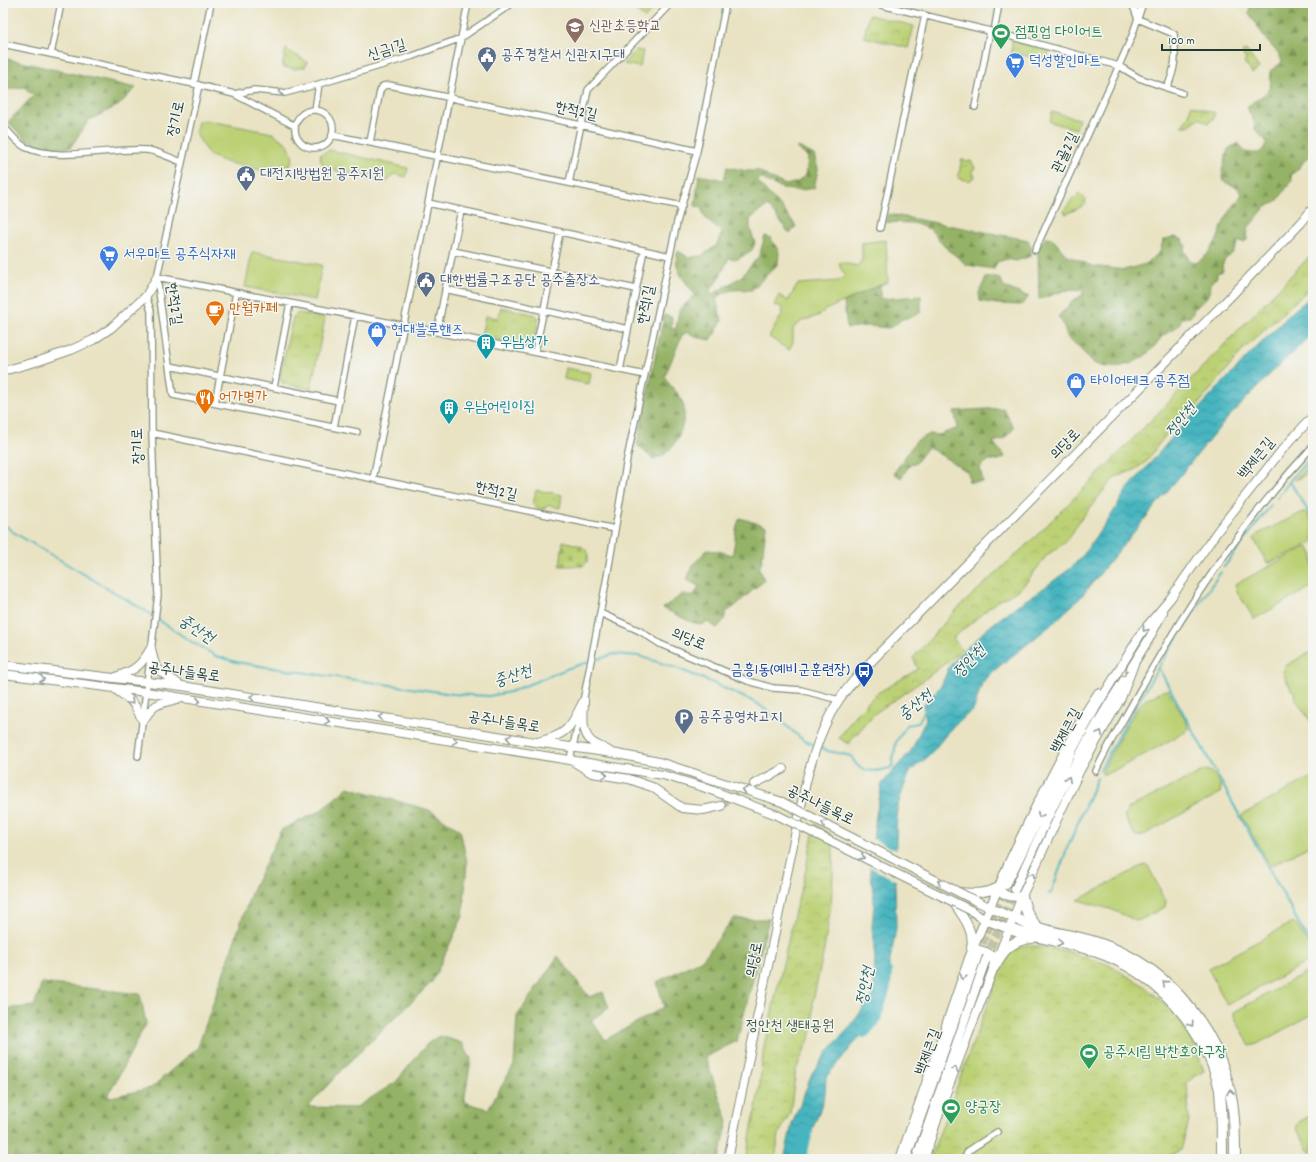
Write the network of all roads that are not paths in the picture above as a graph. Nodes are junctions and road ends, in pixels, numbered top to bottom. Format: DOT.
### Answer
graph roads {
  1 [pos="61,3"];
  2 [pos="211,3"];
  3 [pos="468,3"];
  4 [pos="513,3"];
  5 [pos="671,3"];
  6 [pos="726,3"];
  7 [pos="873,3"];
  8 [pos="999,3"];
  9 [pos="1132,3"];
  10 [pos="1143,3"];
  11 [pos="925,15"];
  12 [pos="1138,19"];
  13 [pos="992,32"];
  14 [pos="461,38"];
  15 [pos="3,44"];
  16 [pos="51,54"];
  17 [pos="1119,66"];
  18 [pos="319,84"];
  19 [pos="197,85"];
  20 [pos="1168,88"];
  21 [pos="1182,93"];
  22 [pos="234,94"];
  23 [pos="449,97"];
  24 [pos="975,107"];
  25 [pos="315,110"];
  26 [pos="581,125"];
  27 [pos="3,126"];
  28 [pos="295,126"];
  29 [pos="332,134"];
  30 [pos="370,142"];
  31 [pos="697,151"];
  32 [pos="438,156"];
  33 [pos="182,162"];
  34 [pos="569,183"];
  35 [pos="428,203"];
  36 [pos="682,206"];
  37 [pos="1313,208"];
  38 [pos="461,210"];
  39 [pos="880,228"];
  40 [pos="560,232"];
  41 [pos="644,250"];
  42 [pos="1035,250"];
  43 [pos="453,251"];
  44 [pos="670,256"];
  45 [pos="552,271"];
  46 [pos="157,277"];
  47 [pos="445,289"];
  48 [pos="636,289"];
  49 [pos="236,293"];
  50 [pos="146,296"];
  51 [pos="290,303"];
  52 [pos="544,311"];
  53 [pos="355,316"];
  54 [pos="403,326"];
  55 [pos="628,329"];
  56 [pos="437,332"];
  57 [pos="535,352"];
  58 [pos="170,366"];
  59 [pos="620,370"];
  60 [pos="3,371"];
  61 [pos="645,375"];
  62 [pos="220,376"];
  63 [pos="274,387"];
  64 [pos="339,401"];
  65 [pos="215,403"];
  66 [pos="1313,416"];
  67 [pos="334,427"];
  68 [pos="357,432"];
  69 [pos="152,433"];
  70 [pos="1313,446"];
  71 [pos="373,478"];
  72 [pos="615,529"];
  73 [pos="1170,599"];
  74 [pos="600,613"];
  75 [pos="151,645"];
  76 [pos="3,665"];
  77 [pos="3,674"];
  78 [pos="114,678"];
  79 [pos="147,682"];
  80 [pos="182,686"];
  81 [pos="114,688"];
  82 [pos="146,692"];
  83 [pos="180,698"];
  84 [pos="584,700"];
  85 [pos="839,700"];
  86 [pos="143,721"];
  87 [pos="535,742"];
  88 [pos="573,748"];
  89 [pos="612,753"];
  90 [pos="138,756"];
  91 [pos="570,759"];
  92 [pos="783,769"];
  93 [pos="1096,771"];
  94 [pos="754,784"];
  95 [pos="721,806"];
  96 [pos="1002,886"];
  97 [pos="1019,893"];
  98 [pos="976,897"];
  99 [pos="953,902"];
  100 [pos="990,908"];
  101 [pos="1013,918"];
  102 [pos="985,920"];
  103 [pos="1009,929"];
  104 [pos="1038,933"];
  105 [pos="969,958"];
  106 [pos="994,967"];
  107 [pos="1222,1119"];
  108 [pos="1234,1119"];
  109 [pos="996,1132"];
  110 [pos="728,1159"];
  111 [pos="900,1159"];
  112 [pos="906,1159"];
  113 [pos="916,1159"];
  114 [pos="924,1159"];
  115 [pos="964,1159"];
  116 [pos="1218,1159"];
  117 [pos="1222,1159"];
  118 [pos="1235,1159"];
  119 [pos="1240,1159"];
  1 -- 16 [label="street"];
  2 -- 19 [label="street"];
  3 -- 14 [label="street"];
  4 -- 14 [label="street, 신금1길"];
  5 -- 26 [label="street"];
  6 -- 31 [label="street, 한적1길"];
  7 -- 11 [label="street"];
  8 -- 13 [label="street"];
  9 -- 12 [label="street"];
  10 -- 12 [label="street, 관골2길"];
  11 -- 13 [label="street"];
  11 -- 39 [label="street"];
  12 -- 17 [label="street, 관골2길"];
  12 -- 20 [label="street"];
  13 -- 17 [label="street"];
  13 -- 24 [label="street"];
  14 -- 18 [label="street, 신금1길"];
  14 -- 23 [label="street"];
  15 -- 16 [label="street, 신금1길"];
  16 -- 19 [label="street, 신금1길"];
  17 -- 20 [label="street"];
  17 -- 42 [label="street, 관골2길"];
  18 -- 22 [label="street, 신금1길, one-way"];
  18 -- 25 [label="street"];
  19 -- 22 [label="street, 신금1길"];
  19 -- 33 [label="street, 장기로"];
  20 -- 21 [label="street"];
  22 -- 28 [label="street"];
  23 -- 26 [label="street, 한적2길"];
  23 -- 30 [label="street, 한적2길"];
  23 -- 32 [label="street"];
  25 -- 28 [label="street"];
  25 -- 29 [label="street"];
  26 -- 31 [label="street, 한적2길"];
  26 -- 34 [label="street"];
  27 -- 33 [label="street"];
  28 -- 29 [label="street"];
  29 -- 30 [label="street"];
  30 -- 32 [label="street"];
  31 -- 36 [label="street, 한적1길"];
  32 -- 34 [label="street"];
  32 -- 35 [label="street"];
  33 -- 46 [label="street, 장기로"];
  34 -- 36 [label="street"];
  35 -- 38 [label="street"];
  35 -- 54 [label="street"];
  36 -- 44 [label="street, 한적1길"];
  37 -- 85 [label="main road, 의당로"];
  38 -- 40 [label="street"];
  38 -- 43 [label="street"];
  40 -- 41 [label="street"];
  40 -- 45 [label="street"];
  41 -- 44 [label="street"];
  41 -- 48 [label="street"];
  43 -- 45 [label="street"];
  43 -- 47 [label="street"];
  44 -- 61 [label="street, 한적1길"];
  45 -- 48 [label="street"];
  45 -- 52 [label="street"];
  46 -- 49 [label="street, 한적2길"];
  46 -- 50 [label="main road, 장기로"];
  46 -- 58 [label="street, 한적2길"];
  47 -- 52 [label="street"];
  47 -- 56 [label="street"];
  48 -- 55 [label="street"];
  49 -- 51 [label="street, 한적2길"];
  49 -- 62 [label="street"];
  50 -- 60 [label="main road, 장기로"];
  50 -- 69 [label="street, 장기로"];
  51 -- 53 [label="street, 한적2길"];
  51 -- 63 [label="street"];
  52 -- 55 [label="street"];
  52 -- 57 [label="street"];
  53 -- 54 [label="street, 한적2길"];
  53 -- 64 [label="street"];
  54 -- 56 [label="street, 한적2길"];
  54 -- 71 [label="street"];
  55 -- 59 [label="street"];
  56 -- 57 [label="street, 한적2길"];
  57 -- 59 [label="street, 한적2길"];
  58 -- 62 [label="street"];
  58 -- 65 [label="street, 한적2길"];
  59 -- 61 [label="street, 한적2길"];
  61 -- 72 [label="street, 한적1길"];
  62 -- 63 [label="street"];
  62 -- 65 [label="street"];
  63 -- 64 [label="street"];
  64 -- 67 [label="street"];
  65 -- 67 [label="street, 한적2길"];
  66 -- 73 [label="main road, 백제큰길"];
  67 -- 68 [label="street, 한적2길"];
  69 -- 71 [label="street, 한적2길"];
  69 -- 75 [label="street, 장기로"];
  70 -- 93 [label="street"];
  71 -- 72 [label="street, 한적2길"];
  72 -- 74 [label="street, 한적1길"];
  73 -- 96 [label="main road, 백제큰길, one-way"];
  97 -- 73 [label="main road, 백제큰길, one-way"];
  74 -- 84 [label="street, 한적1길"];
  74 -- 85 [label="street, 의당로"];
  75 -- 78 [label="main road"];
  75 -- 79 [label="street"];
  75 -- 80 [label="main road"];
  76 -- 78 [label="main road, 공주나들목로"];
  77 -- 81 [label="main road, 공주나들목로, one-way"];
  78 -- 79 [label="main road, 공주나들목로"];
  79 -- 80 [label="main road, 공주나들목로"];
  79 -- 82 [label="street"];
  87 -- 80 [label="main road, 공주나들목로, one-way"];
  81 -- 82 [label="main road, 공주나들목로"];
  81 -- 86 [label="main road, one-way"];
  82 -- 83 [label="main road, 공주나들목로"];
  82 -- 86 [label="street"];
  83 -- 86 [label="main road"];
  83 -- 91 [label="main road, 공주나들목로, one-way"];
  84 -- 87 [label="main road"];
  84 -- 88 [label="street, 한적1길"];
  84 -- 89 [label="main road"];
  85 -- 110 [label="main road, 의당로"];
  86 -- 90 [label="street"];
  87 -- 88 [label="main road, 공주나들목로"];
  88 -- 89 [label="main road, 공주나들목로"];
  88 -- 91 [label="street, 한적1길"];
  98 -- 89 [label="main road, 공주나들목로, one-way, bridge"];
  91 -- 95 [label="main road, one-way"];
  91 -- 99 [label="main road, 공주나들목로, one-way, bridge"];
  92 -- 94 [label="main road"];
  96 -- 97 [label="main road"];
  96 -- 98 [label="main road"];
  96 -- 100 [label="main road, 백제큰길"];
  97 -- 101 [label="main road, 백제큰길"];
  97 -- 104 [label="highway"];
  98 -- 100 [label="main road, 공주나들목로"];
  99 -- 102 [label="main road, 공주나들목로, bridge"];
  99 -- 105 [label="main road"];
  100 -- 101 [label="main road, 공주나들목로"];
  100 -- 102 [label="main road, 백제큰길"];
  101 -- 103 [label="main road, 백제큰길"];
  101 -- 104 [label="highway"];
  102 -- 103 [label="main road, 공주나들목로"];
  102 -- 105 [label="main road, 백제큰길"];
  103 -- 104 [label="highway"];
  103 -- 106 [label="main road, 백제큰길"];
  104 -- 106 [label="highway"];
  104 -- 107 [label="highway, one-way"];
  108 -- 104 [label="highway, one-way"];
  105 -- 106 [label="main road"];
  105 -- 111 [label="main road, one-way"];
  114 -- 106 [label="main road, 백제큰길, one-way"];
  107 -- 116 [label="highway"];
  107 -- 117 [label="highway"];
  108 -- 118 [label="highway"];
  108 -- 119 [label="highway"];
  109 -- 115 [label="street"];
  112 -- 113 [label="main road, 백제큰길"];
}
